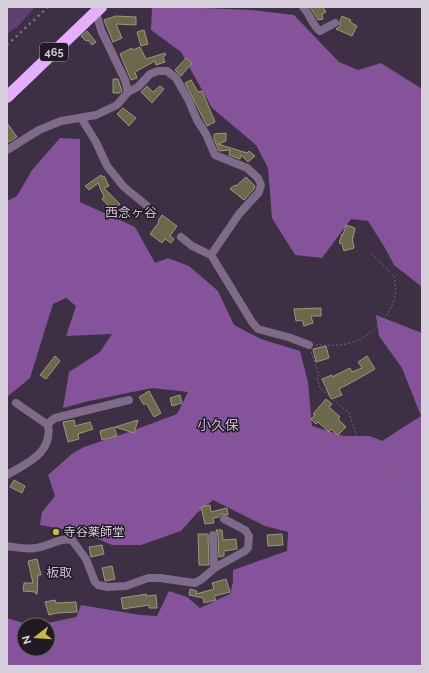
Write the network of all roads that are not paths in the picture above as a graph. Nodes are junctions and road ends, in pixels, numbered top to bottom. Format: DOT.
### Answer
graph roads {
  1 [pos="303,7"];
  2 [pos="99,10"];
  3 [pos="335,23"];
  4 [pos="128,92"];
  5 [pos="7,97"];
  6 [pos="81,118"];
  7 [pos="7,150"];
  8 [pos="146,205"];
  9 [pos="181,238"];
  10 [pos="211,255"];
  11 [pos="309,345"];
  12 [pos="129,400"];
  13 [pos="16,403"];
  14 [pos="48,425"];
  15 [pos="7,475"];
  16 [pos="224,519"];
  17 [pos="213,535"];
  18 [pos="7,546"];
  19 [pos="216,567"];
  1 -- 3 [label="street"];
  2 -- 4 [label="street"];
  2 -- 5 [label="highway, 465"];
  4 -- 6 [label="street"];
  4 -- 10 [label="street"];
  6 -- 7 [label="street"];
  6 -- 8 [label="street"];
  9 -- 10 [label="street"];
  10 -- 11 [label="street"];
  12 -- 14 [label="street"];
  13 -- 14 [label="street"];
  14 -- 15 [label="street"];
  16 -- 19 [label="street"];
  17 -- 19 [label="street"];
  18 -- 19 [label="street"];
}
